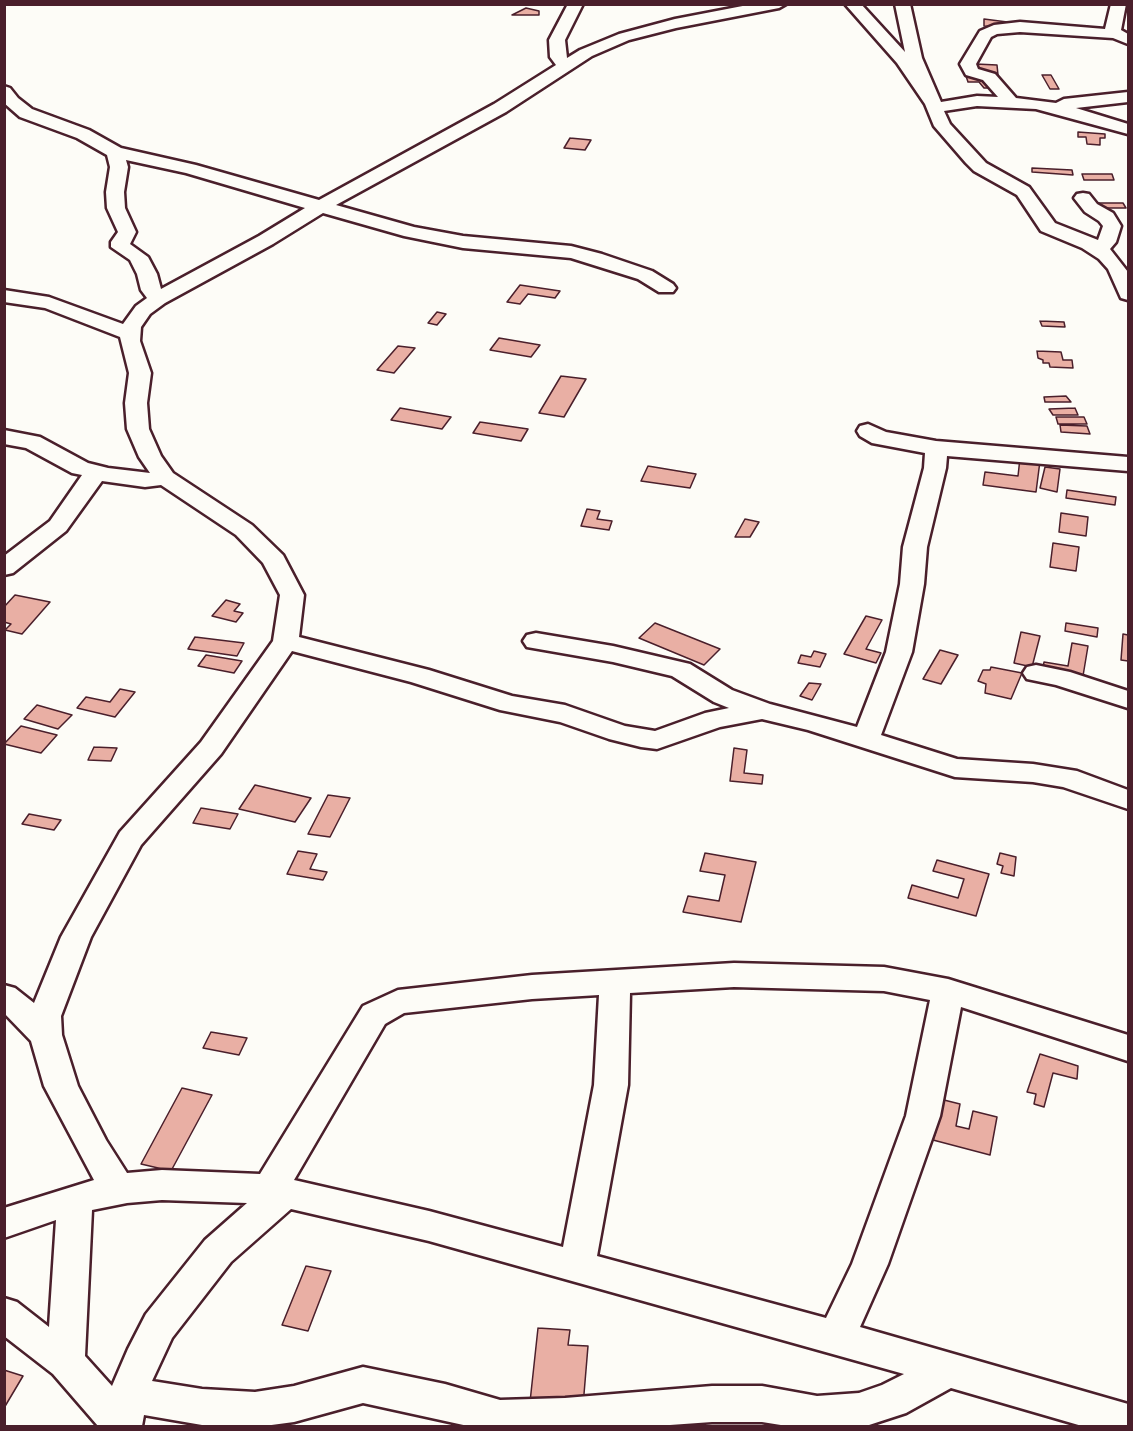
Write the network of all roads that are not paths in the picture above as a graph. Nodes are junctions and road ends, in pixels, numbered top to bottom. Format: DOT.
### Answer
graph roads {
  1 [pos="576,4"];
  2 [pos="778,4"];
  3 [pos="852,4"];
  4 [pos="902,4"];
  5 [pos="1119,4"];
  6 [pos="1122,37"];
  7 [pos="566,66"];
  8 [pos="4,91"];
  9 [pos="1128,97"];
  10 [pos="1010,101"];
  11 [pos="934,106"];
  12 [pos="1050,106"];
  13 [pos="1128,129"];
  14 [pos="115,152"];
  15 [pos="1083,198"];
  16 [pos="320,206"];
  17 [pos="1113,256"];
  18 [pos="666,288"];
  19 [pos="1128,294"];
  20 [pos="4,296"];
  21 [pos="158,299"];
  22 [pos="131,334"];
  23 [pos="868,431"];
  24 [pos="4,437"];
  25 [pos="936,448"];
  26 [pos="1128,464"];
  27 [pos="96,472"];
  28 [pos="165,478"];
  29 [pos="4,568"];
  30 [pos="286,641"];
  31 [pos="537,641"];
  32 [pos="1036,673"];
  33 [pos="1128,700"];
  34 [pos="763,711"];
  35 [pos="866,739"];
  36 [pos="1128,800"];
  37 [pos="615,982"];
  38 [pos="948,991"];
  39 [pos="4,997"];
  40 [pos="46,1035"];
  41 [pos="1128,1048"];
  42 [pos="118,1190"];
  43 [pos="278,1191"];
  44 [pos="75,1199"];
  45 [pos="4,1223"];
  46 [pos="577,1267"];
  47 [pos="4,1314"];
  48 [pos="836,1338"];
  49 [pos="66,1362"];
  50 [pos="948,1370"];
  51 [pos="124,1416"];
  52 [pos="1128,1422"];
  1 -- 7 [label="street"];
  2 -- 7 [label="street"];
  3 -- 11 [label="street"];
  4 -- 11 [label="street"];
  5 -- 6 [label="street"];
  6 -- 10 [label="street"];
  7 -- 16 [label="street"];
  8 -- 14 [label="street"];
  9 -- 12 [label="street"];
  10 -- 11 [label="street"];
  10 -- 12 [label="street"];
  11 -- 17 [label="street"];
  12 -- 13 [label="street"];
  14 -- 16 [label="street"];
  14 -- 21 [label="street"];
  15 -- 17 [label="street"];
  16 -- 18 [label="street"];
  16 -- 21 [label="street"];
  17 -- 19 [label="street"];
  20 -- 22 [label="street"];
  21 -- 22 [label="street"];
  22 -- 28 [label="street"];
  23 -- 25 [label="street"];
  24 -- 27 [label="street"];
  25 -- 26 [label="street"];
  25 -- 35 [label="street"];
  27 -- 28 [label="street"];
  27 -- 29 [label="street"];
  28 -- 30 [label="street"];
  30 -- 34 [label="street"];
  30 -- 40 [label="street"];
  31 -- 34 [label="street"];
  32 -- 33 [label="street"];
  34 -- 35 [label="street"];
  35 -- 36 [label="street"];
  37 -- 38 [label="street"];
  37 -- 43 [label="street"];
  37 -- 46 [label="street"];
  38 -- 41 [label="street"];
  38 -- 48 [label="street"];
  39 -- 40 [label="street"];
  40 -- 42 [label="street"];
  42 -- 43 [label="street"];
  42 -- 44 [label="street"];
  43 -- 46 [label="street"];
  43 -- 51 [label="street"];
  44 -- 45 [label="street"];
  44 -- 49 [label="street"];
  46 -- 48 [label="street"];
  47 -- 49 [label="street"];
  48 -- 50 [label="street"];
  49 -- 51 [label="street"];
  50 -- 51 [label="street"];
  50 -- 52 [label="street"];
}
